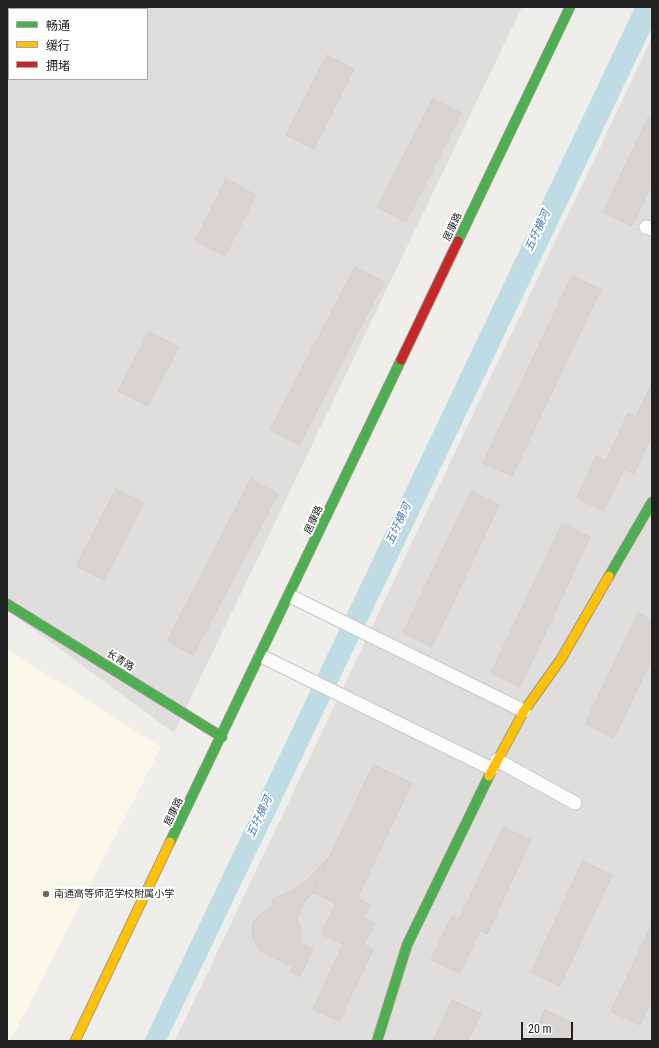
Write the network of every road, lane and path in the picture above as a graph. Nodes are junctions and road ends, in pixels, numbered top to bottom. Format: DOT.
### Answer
graph roads {
  1 [pos="570,7"];
  2 [pos="652,502"];
  3 [pos="290,596"];
  4 [pos="7,604"];
  5 [pos="261,656"];
  6 [pos="524,711"];
  7 [pos="222,737"];
  8 [pos="494,764"];
  9 [pos="575,803"];
  10 [pos="75,1041"];
  11 [pos="377,1041"];
  1 -- 3 [label="street, 居康路"];
  2 -- 6 [label="street"];
  3 -- 5 [label="street, 居康路"];
  3 -- 6 [label="street"];
  4 -- 7 [label="street, 长青路"];
  5 -- 7 [label="street, 居康路"];
  5 -- 8 [label="street"];
  6 -- 8 [label="street"];
  7 -- 10 [label="street, 居康路"];
  8 -- 9 [label="street"];
  8 -- 11 [label="street"];
}
